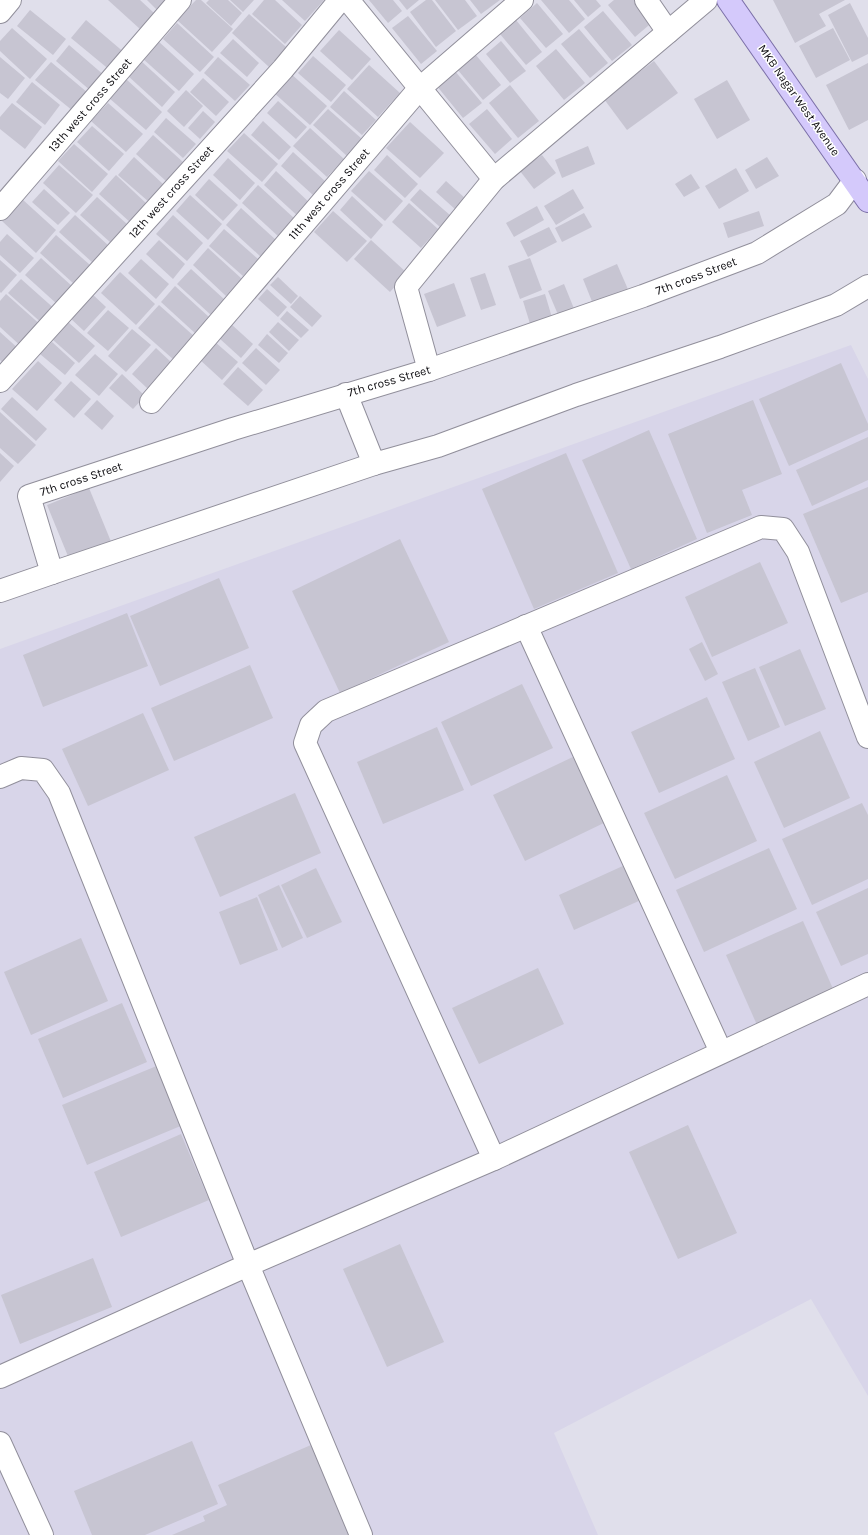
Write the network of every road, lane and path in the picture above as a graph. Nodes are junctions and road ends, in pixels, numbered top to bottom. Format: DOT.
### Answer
graph roads {
  1 [pos="10,0"];
  2 [pos="180,0"];
  3 [pos="340,0"];
  4 [pos="348,0"];
  5 [pos="522,0"];
  6 [pos="646,0"];
  7 [pos="706,0"];
  8 [pos="728,0"];
  9 [pos="0,12"];
  10 [pos="668,32"];
  11 [pos="419,89"];
  12 [pos="862,177"];
  13 [pos="494,179"];
  14 [pos="868,201"];
  15 [pos="0,209"];
  16 [pos="868,286"];
  17 [pos="429,370"];
  18 [pos="0,382"];
  19 [pos="346,394"];
  20 [pos="151,402"];
  21 [pos="374,464"];
  22 [pos="52,573"];
  23 [pos="0,591"];
  24 [pos="526,626"];
  25 [pos="868,737"];
  26 [pos="0,777"];
  27 [pos="868,984"];
  28 [pos="721,1052"];
  29 [pos="494,1159"];
  30 [pos="248,1265"];
  31 [pos="0,1377"];
  32 [pos="0,1443"];
  33 [pos="42,1535"];
  34 [pos="361,1535"];
  1 -- 9 [label="street"];
  2 -- 15 [label="street, 13th west cross Street"];
  3 -- 18 [label="street, 12th west cross Street"];
  4 -- 11 [label="street"];
  5 -- 11 [label="street, 11th west cross Street"];
  6 -- 10 [label="street"];
  7 -- 10 [label="street"];
  8 -- 12 [label="main road, MKB Nagar West Avenue"];
  10 -- 13 [label="street"];
  11 -- 13 [label="street"];
  11 -- 20 [label="street, 11th west cross Street"];
  12 -- 14 [label="main road, MKB Nagar West Avenue"];
  12 -- 17 [label="street, 7th cross Street"];
  13 -- 17 [label="street"];
  16 -- 21 [label="street"];
  17 -- 19 [label="street, 7th cross Street"];
  19 -- 21 [label="street"];
  19 -- 22 [label="street, 7th cross Street"];
  21 -- 22 [label="street"];
  22 -- 23 [label="street"];
  24 -- 25 [label="street"];
  24 -- 28 [label="street"];
  24 -- 29 [label="street"];
  26 -- 30 [label="street"];
  27 -- 28 [label="street"];
  28 -- 29 [label="street"];
  29 -- 30 [label="street"];
  30 -- 31 [label="street"];
  30 -- 34 [label="street"];
  32 -- 33 [label="street"];
}
